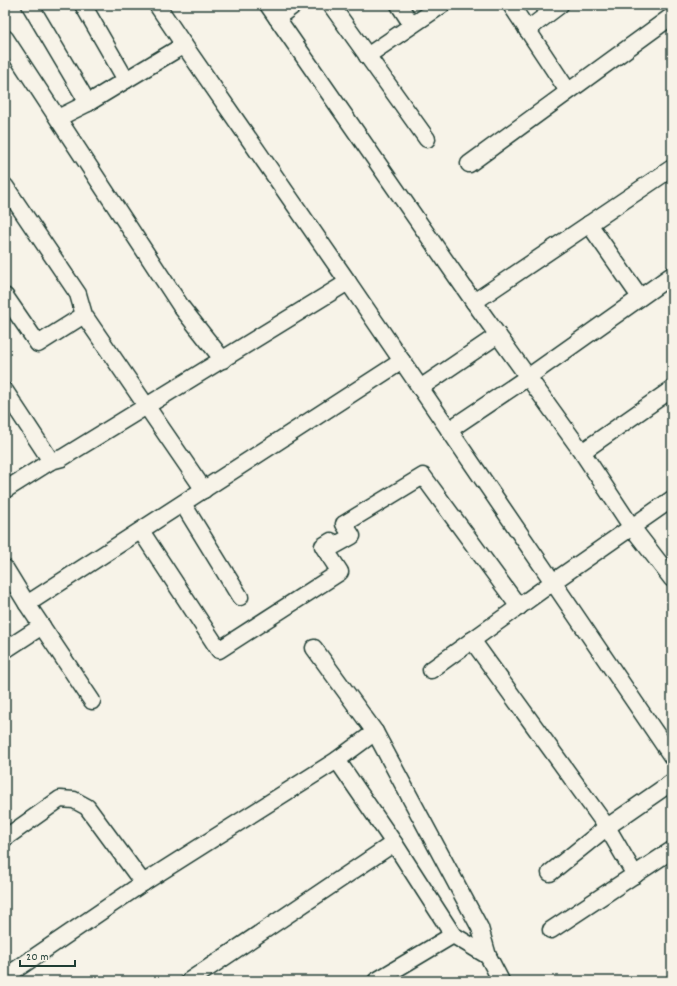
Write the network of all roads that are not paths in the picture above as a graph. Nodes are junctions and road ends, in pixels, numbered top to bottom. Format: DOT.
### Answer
graph roads {
  1 [pos="30,5"];
  2 [pos="83,5"];
  3 [pos="157,5"];
  4 [pos="294,5"];
  5 [pos="331,5"];
  6 [pos="399,5"];
  7 [pos="442,5"];
  8 [pos="511,5"];
  9 [pos="560,5"];
  10 [pos="272,11"];
  11 [pos="672,16"];
  12 [pos="412,25"];
  13 [pos="527,30"];
  14 [pos="5,38"];
  15 [pos="184,45"];
  16 [pos="366,56"];
  17 [pos="126,80"];
  18 [pos="568,91"];
  19 [pos="88,103"];
  20 [pos="58,118"];
  21 [pos="427,139"];
  22 [pos="469,164"];
  23 [pos="672,168"];
  24 [pos="5,186"];
  25 [pos="589,224"];
  26 [pos="672,275"];
  27 [pos="348,282"];
  28 [pos="5,296"];
  29 [pos="640,297"];
  30 [pos="474,302"];
  31 [pos="84,315"];
  32 [pos="498,335"];
  33 [pos="222,360"];
  34 [pos="402,361"];
  35 [pos="528,377"];
  36 [pos="420,388"];
  37 [pos="672,389"];
  38 [pos="5,391"];
  39 [pos="147,406"];
  40 [pos="449,430"];
  41 [pos="582,452"];
  42 [pos="51,461"];
  43 [pos="5,490"];
  44 [pos="204,490"];
  45 [pos="672,499"];
  46 [pos="182,504"];
  47 [pos="631,526"];
  48 [pos="141,531"];
  49 [pos="5,568"];
  50 [pos="672,579"];
  51 [pos="553,582"];
  52 [pos="240,597"];
  53 [pos="27,604"];
  54 [pos="519,607"];
  55 [pos="42,626"];
  56 [pos="472,640"];
  57 [pos="314,648"];
  58 [pos="5,650"];
  59 [pos="431,670"];
  60 [pos="92,701"];
  61 [pos="376,732"];
  62 [pos="672,757"];
  63 [pos="337,760"];
  64 [pos="672,782"];
  65 [pos="607,827"];
  66 [pos="5,838"];
  67 [pos="394,844"];
  68 [pos="672,850"];
  69 [pos="550,874"];
  70 [pos="635,875"];
  71 [pos="143,883"];
  72 [pos="551,930"];
  73 [pos="453,935"];
  74 [pos="488,956"];
  75 [pos="5,976"];
  76 [pos="189,981"];
  77 [pos="376,981"];
  78 [pos="501,981"];
  1 -- 19 [label="street"];
  2 -- 17 [label="street"];
  3 -- 15 [label="street"];
  4 -- 10 [label="street"];
  5 -- 16 [label="street"];
  6 -- 12 [label="street"];
  7 -- 12 [label="street"];
  8 -- 13 [label="street"];
  9 -- 13 [label="street"];
  10 -- 30 [label="street"];
  11 -- 18 [label="street"];
  12 -- 16 [label="street"];
  13 -- 18 [label="street"];
  14 -- 20 [label="street"];
  15 -- 17 [label="street"];
  15 -- 27 [label="street"];
  16 -- 21 [label="street"];
  17 -- 19 [label="street"];
  18 -- 22 [label="street"];
  19 -- 20 [label="street"];
  20 -- 33 [label="street"];
  23 -- 25 [label="street"];
  24 -- 31 [label="street"];
  25 -- 29 [label="street"];
  25 -- 30 [label="street"];
  26 -- 29 [label="street"];
  27 -- 33 [label="street"];
  27 -- 34 [label="street"];
  28 -- 31 [label="street"];
  29 -- 35 [label="street"];
  30 -- 32 [label="street"];
  31 -- 39 [label="street"];
  32 -- 35 [label="street"];
  32 -- 36 [label="street"];
  33 -- 39 [label="street"];
  34 -- 36 [label="street"];
  34 -- 44 [label="street"];
  35 -- 40 [label="street"];
  35 -- 41 [label="street"];
  36 -- 40 [label="street"];
  37 -- 41 [label="street"];
  38 -- 42 [label="street"];
  39 -- 42 [label="street"];
  39 -- 44 [label="street"];
  40 -- 51 [label="street"];
  41 -- 47 [label="street"];
  42 -- 43 [label="street"];
  44 -- 46 [label="street"];
  45 -- 47 [label="street"];
  46 -- 48 [label="street"];
  46 -- 52 [label="street"];
  47 -- 50 [label="street"];
  47 -- 51 [label="street"];
  48 -- 53 [label="street"];
  48 -- 54 [label="street"];
  49 -- 53 [label="street"];
  51 -- 54 [label="street"];
  51 -- 62 [label="street"];
  53 -- 55 [label="street"];
  54 -- 56 [label="street"];
  55 -- 58 [label="street"];
  55 -- 60 [label="street"];
  56 -- 59 [label="street"];
  56 -- 65 [label="street"];
  57 -- 61 [label="street"];
  61 -- 63 [label="street"];
  61 -- 74 [label="street"];
  63 -- 67 [label="street"];
  63 -- 71 [label="street"];
  64 -- 65 [label="street"];
  65 -- 69 [label="street"];
  65 -- 70 [label="street"];
  66 -- 71 [label="street"];
  67 -- 73 [label="street"];
  67 -- 76 [label="street"];
  68 -- 70 [label="street"];
  70 -- 72 [label="street"];
  71 -- 75 [label="street"];
  73 -- 74 [label="street"];
  73 -- 77 [label="street"];
  74 -- 78 [label="street"];
}
